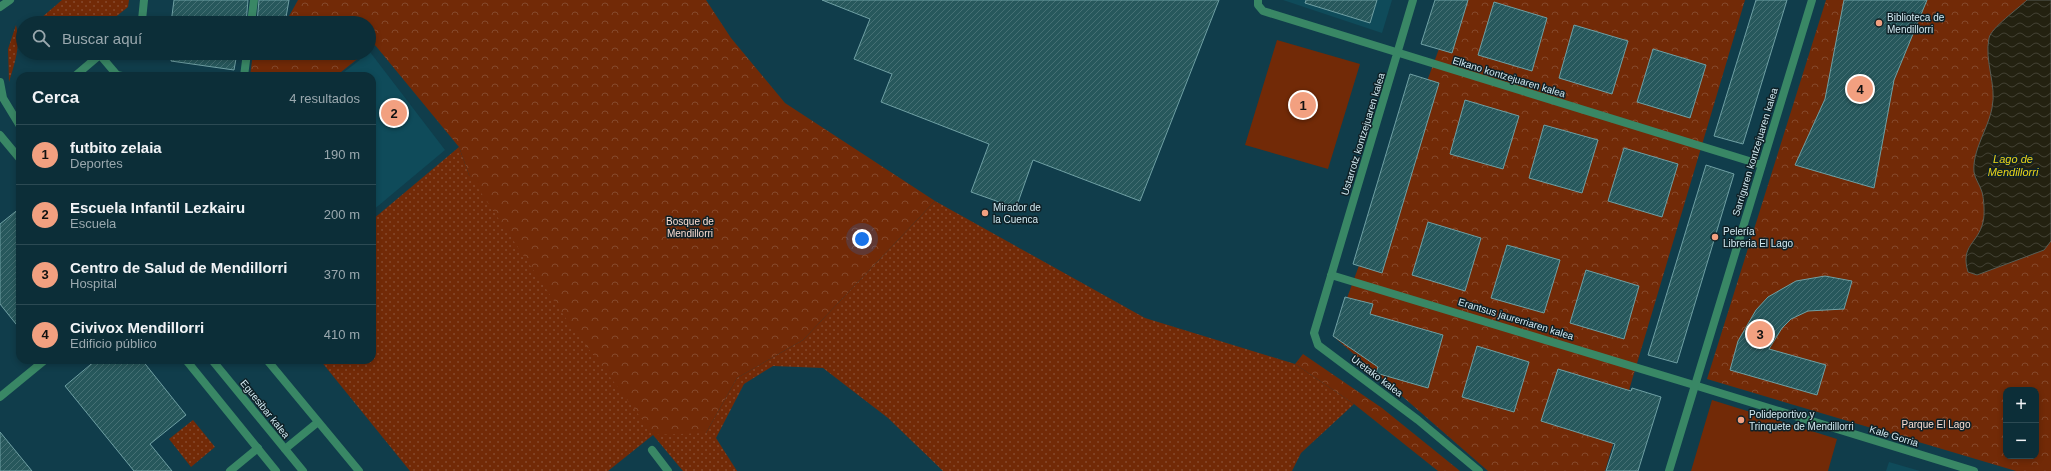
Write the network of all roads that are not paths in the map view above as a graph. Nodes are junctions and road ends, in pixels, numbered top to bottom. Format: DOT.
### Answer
graph roads {
  1 [pos="10,0"];
  2 [pos="144,0"];
  3 [pos="254,0"];
  4 [pos="1258,0"];
  5 [pos="1413,0"];
  6 [pos="1812,0"];
  7 [pos="0,7"];
  8 [pos="142,16"];
  9 [pos="252,16"];
  10 [pos="1398,53"];
  11 [pos="94,60"];
  12 [pos="106,60"];
  13 [pos="246,60"];
  14 [pos="80,72"];
  15 [pos="115,72"];
  16 [pos="245,72"];
  17 [pos="0,82"];
  18 [pos="16,119"];
  19 [pos="1,137"];
  20 [pos="16,154"];
  21 [pos="1762,165"];
  22 [pos="1331,275"];
  23 [pos="40,364"];
  24 [pos="189,364"];
  25 [pos="215,364"];
  26 [pos="270,364"];
  27 [pos="1694,385"];
  28 [pos="0,397"];
  29 [pos="318,422"];
  30 [pos="258,448"];
  31 [pos="285,449"];
  32 [pos="652,450"];
  33 [pos="230,471"];
  34 [pos="276,471"];
  35 [pos="303,471"];
  36 [pos="358,471"];
  37 [pos="668,471"];
  38 [pos="1479,471"];
  39 [pos="1669,471"];
  40 [pos="1974,471"];
  1 -- 7 [label="street"];
  2 -- 8 [label="street"];
  3 -- 9 [label="street"];
  4 -- 10 [label="street, Elkano kontzejuaren kalea"];
  5 -- 10 [label="street, Ustarrotz kontzejuaren kalea"];
  6 -- 21 [label="street, Sarriguren kontzejuaren kalea"];
  10 -- 21 [label="street, Elkano kontzejuaren kalea"];
  10 -- 22 [label="street, Ustarrotz kontzejuaren kalea"];
  11 -- 14 [label="street"];
  12 -- 15 [label="street"];
  13 -- 16 [label="street"];
  17 -- 18 [label="street"];
  19 -- 20 [label="street"];
  21 -- 27 [label="street, Sarriguren kontzejuaren kalea"];
  22 -- 27 [label="street, Erantsus jaurerriaren kalea"];
  22 -- 38 [label="street, Uretako kalea"];
  23 -- 28 [label="street"];
  24 -- 30 [label="street"];
  25 -- 31 [label="street, Eguesibar kalea"];
  26 -- 29 [label="street"];
  27 -- 39 [label="street, Sarriguren kontzejuaren kalea"];
  27 -- 40 [label="street, Kale Gorria"];
  29 -- 31 [label="street"];
  29 -- 36 [label="street"];
  30 -- 33 [label="street"];
  30 -- 34 [label="street"];
  31 -- 35 [label="street, Eguesibar kalea"];
  32 -- 37 [label="street"];
}
